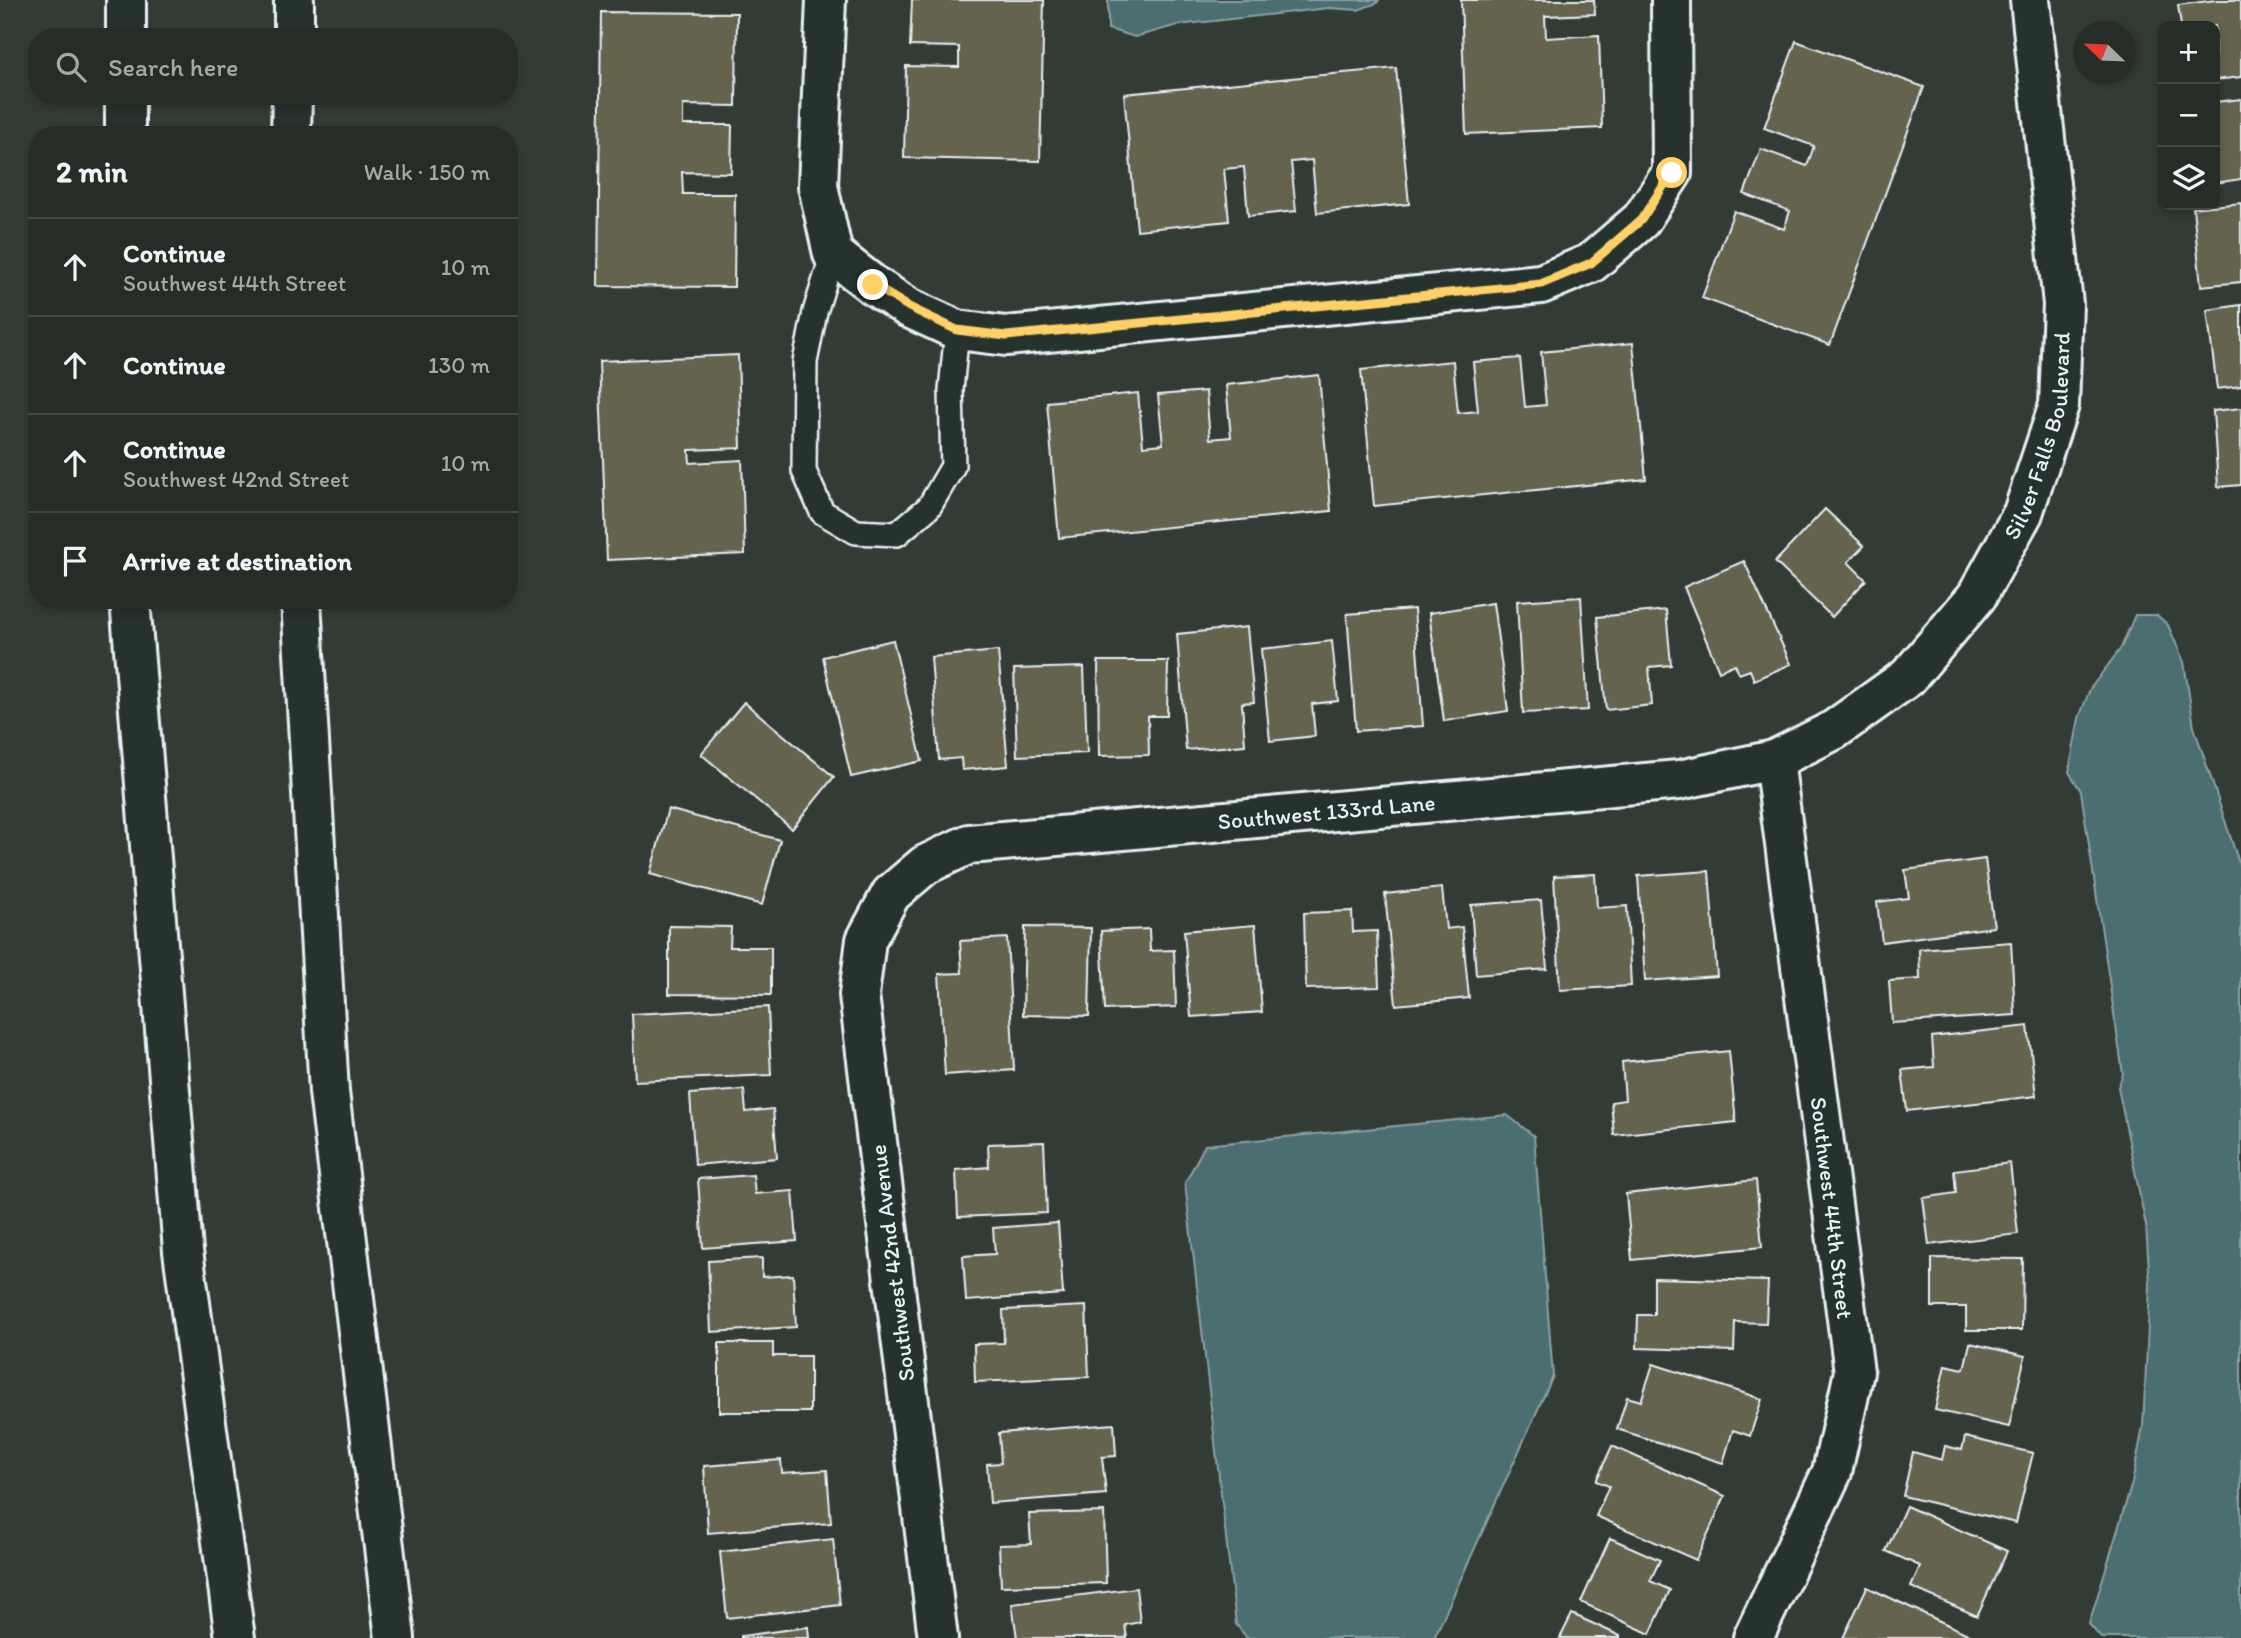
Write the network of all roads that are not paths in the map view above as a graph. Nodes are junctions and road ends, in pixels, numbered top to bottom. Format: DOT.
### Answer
graph roads {
  1 [pos="126,0"];
  2 [pos="295,0"];
  3 [pos="826,0"];
  4 [pos="1671,0"];
  5 [pos="2030,0"];
  6 [pos="126,28"];
  7 [pos="294,28"];
  8 [pos="125,105"];
  9 [pos="292,105"];
  10 [pos="125,126"];
  11 [pos="291,126"];
  12 [pos="833,254"];
  13 [pos="957,330"];
  14 [pos="131,609"];
  15 [pos="302,609"];
  16 [pos="1774,760"];
  17 [pos="891,894"];
  18 [pos="234,1638"];
  19 [pos="395,1638"];
  20 [pos="938,1638"];
  21 [pos="1753,1638"];
  1 -- 6 [label="main road"];
  2 -- 7 [label="main road"];
  3 -- 12 [label="main road"];
  4 -- 13 [label="main road"];
  5 -- 16 [label="main road, Silver Falls Boulevard"];
  8 -- 10 [label="main road"];
  9 -- 11 [label="main road"];
  12 -- 13 [label="main road"];
  12 -- 13 [label="lane"];
  14 -- 18 [label="main road"];
  15 -- 19 [label="main road"];
  16 -- 17 [label="main road, Southwest 133rd Lane"];
  16 -- 21 [label="main road, Southwest 44th Street"];
  17 -- 20 [label="main road, Southwest 42nd Avenue"];
}
